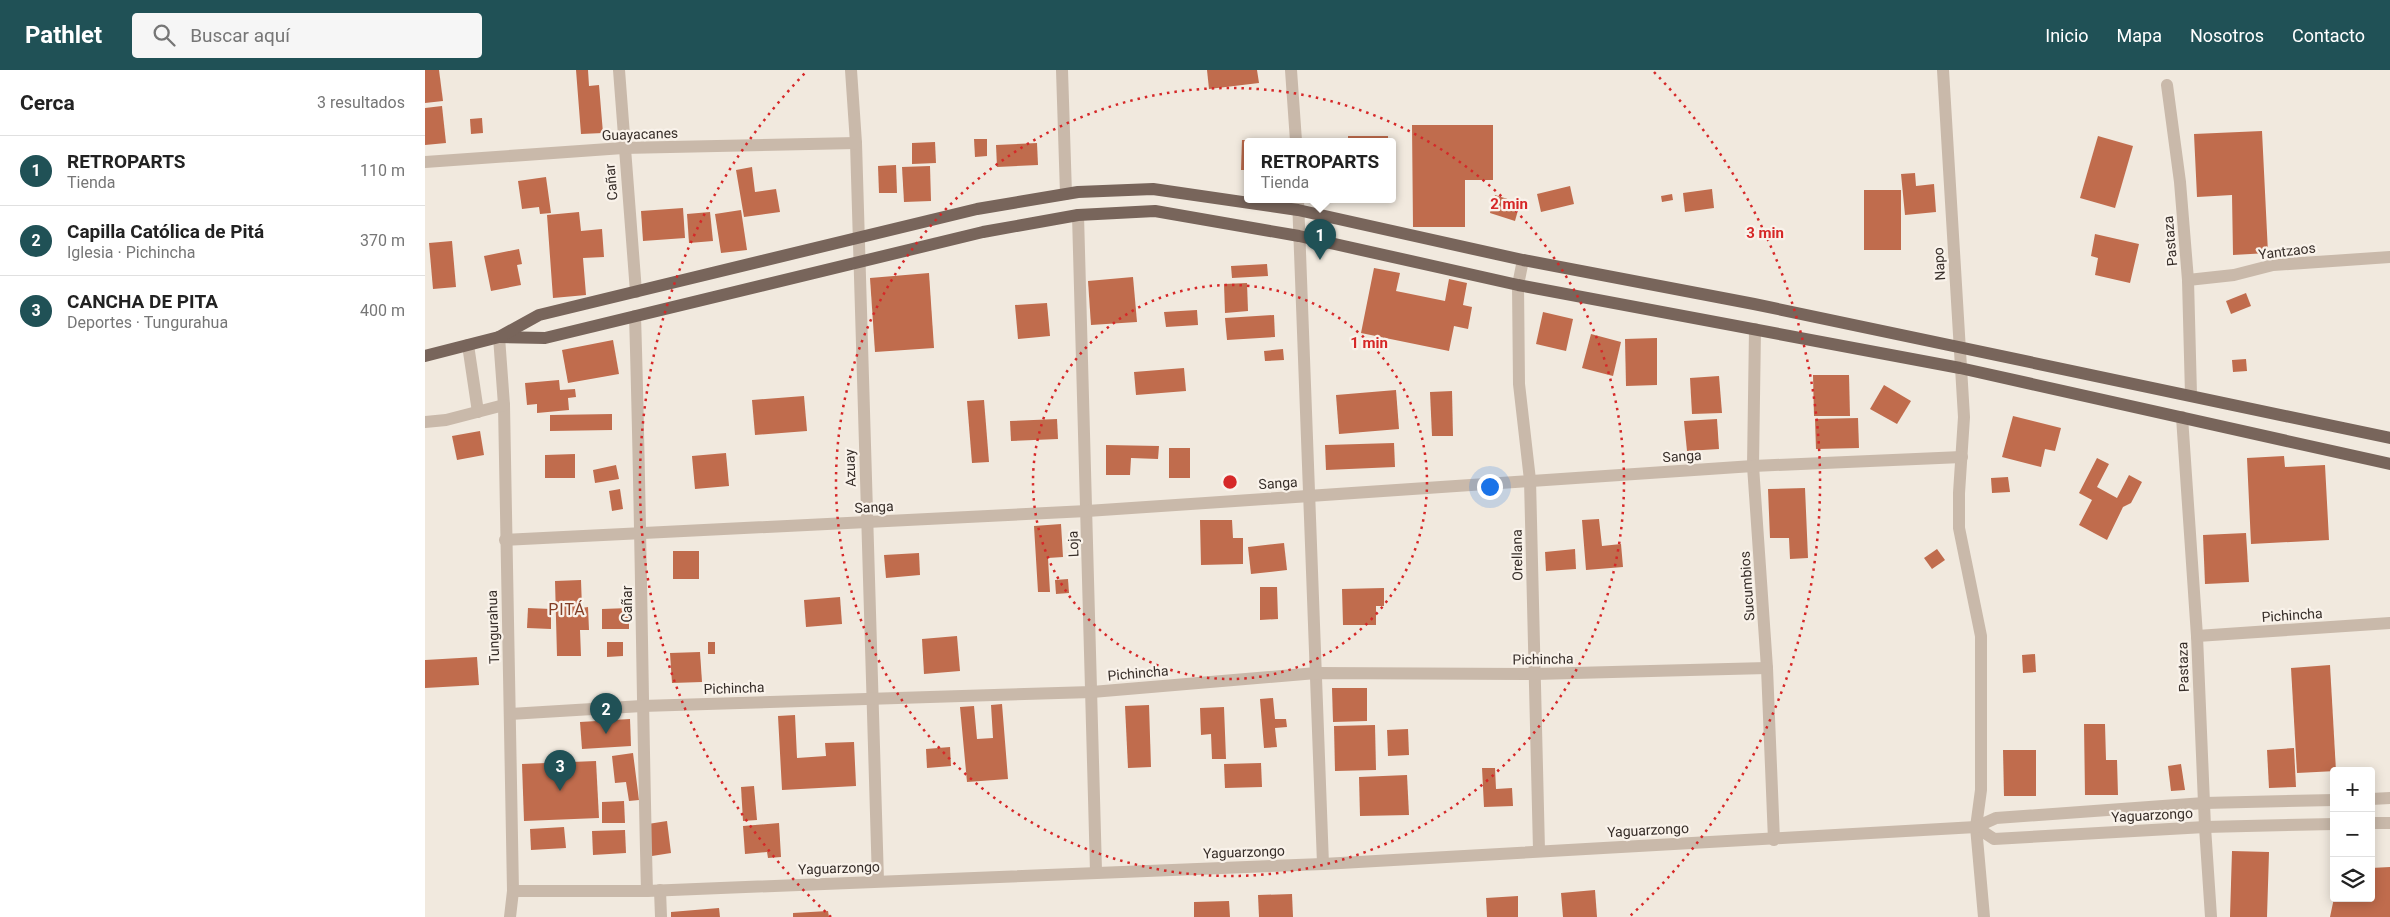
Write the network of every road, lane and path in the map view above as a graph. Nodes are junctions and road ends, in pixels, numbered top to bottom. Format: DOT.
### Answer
graph roads {
  1 [pos="619,70"];
  2 [pos="851,70"];
  3 [pos="1062,70"];
  4 [pos="1291,70"];
  5 [pos="1943,70"];
  6 [pos="2167,85"];
  7 [pos="1296,138"];
  8 [pos="856,143"];
  9 [pos="623,148"];
  10 [pos="425,162"];
  11 [pos="1066,194"];
  12 [pos="1244,198"];
  13 [pos="1298,204"];
  14 [pos="1078,215"];
  15 [pos="1299,236"];
  16 [pos="859,239"];
  17 [pos="2390,258"];
  18 [pos="1523,260"];
  19 [pos="859,263"];
  20 [pos="2188,280"];
  21 [pos="1518,284"];
  22 [pos="635,292"];
  23 [pos="635,316"];
  24 [pos="1755,329"];
  25 [pos="499,337"];
  26 [pos="468,345"];
  27 [pos="1959,348"];
  28 [pos="425,356"];
  29 [pos="1960,368"];
  30 [pos="2191,395"];
  31 [pos="504,405"];
  32 [pos="479,412"];
  33 [pos="2182,417"];
  34 [pos="425,422"];
  35 [pos="2390,438"];
  36 [pos="1962,457"];
  37 [pos="2390,464"];
  38 [pos="1753,466"];
  39 [pos="1531,480"];
  40 [pos="1309,496"];
  41 [pos="1087,511"];
  42 [pos="867,523"];
  43 [pos="642,532"];
  44 [pos="505,540"];
  45 [pos="2390,624"];
  46 [pos="2197,636"];
  47 [pos="1767,668"];
  48 [pos="1316,674"];
  49 [pos="1535,674"];
  50 [pos="1092,692"];
  51 [pos="873,698"];
  52 [pos="642,706"];
  53 [pos="510,714"];
  54 [pos="2390,798"];
  55 [pos="2375,799"];
  56 [pos="2330,800"];
  57 [pos="2204,803"];
  58 [pos="2375,823"];
  59 [pos="2390,823"];
  60 [pos="2330,824"];
  61 [pos="1976,827"];
  62 [pos="2205,827"];
  63 [pos="1774,840"];
  64 [pos="1539,850"];
  65 [pos="1323,864"];
  66 [pos="1096,872"];
  67 [pos="878,881"];
  68 [pos="513,891"];
  69 [pos="653,891"];
  70 [pos="510,917"];
  71 [pos="661,917"];
  72 [pos="1984,917"];
  73 [pos="2211,917"];
  1 -- 9 [label="street, Cañar"];
  2 -- 8 [label="street, Azuay"];
  3 -- 11 [label="street"];
  4 -- 7 [label="street"];
  5 -- 27 [label="street, Napo"];
  6 -- 20 [label="street, Pastaza"];
  8 -- 9 [label="street, Guayacanes"];
  8 -- 16 [label="street, Azuay"];
  9 -- 10 [label="street, Guayacanes"];
  9 -- 22 [label="street, Cañar"];
  11 -- 12 [label="main road"];
  11 -- 16 [label="main road"];
  13 -- 15 [label="street"];
  13 -- 18 [label="main road"];
  14 -- 15 [label="main road"];
  14 -- 19 [label="main road"];
  14 -- 41 [label="street, Loja"];
  15 -- 21 [label="main road"];
  15 -- 40 [label="street"];
  16 -- 19 [label="street, Azuay"];
  16 -- 22 [label="main road"];
  17 -- 20 [label="street, Yantzaos"];
  18 -- 21 [label="street, Orellana"];
  18 -- 27 [label="main road"];
  19 -- 23 [label="main road"];
  19 -- 42 [label="street, Azuay"];
  20 -- 30 [label="street, Pastaza"];
  21 -- 24 [label="main road"];
  21 -- 39 [label="street, Orellana"];
  22 -- 25 [label="main road"];
  23 -- 25 [label="main road"];
  23 -- 43 [label="street, Cañar"];
  24 -- 29 [label="main road"];
  24 -- 38 [label="street, Sucumbios"];
  25 -- 26 [label="main road"];
  25 -- 31 [label="street, Tungurahua"];
  26 -- 28 [label="main road"];
  26 -- 32 [label="street"];
  27 -- 29 [label="street, Napo"];
  27 -- 30 [label="main road"];
  29 -- 33 [label="main road"];
  29 -- 36 [label="street, Napo"];
  30 -- 35 [label="main road"];
  31 -- 32 [label="street"];
  31 -- 44 [label="street, Tungurahua"];
  32 -- 34 [label="street"];
  33 -- 37 [label="main road"];
  33 -- 46 [label="street, Pastaza"];
  36 -- 38 [label="street, Sanga"];
  36 -- 61 [label="street, Napo"];
  38 -- 39 [label="street, Sanga"];
  38 -- 47 [label="street, Sucumbios"];
  39 -- 40 [label="street, Sanga"];
  39 -- 49 [label="street, Orellana"];
  40 -- 41 [label="street, Sanga"];
  40 -- 48 [label="street"];
  41 -- 42 [label="street, Sanga"];
  41 -- 50 [label="street, Loja"];
  42 -- 43 [label="street, Sanga"];
  42 -- 51 [label="street, Azuay"];
  43 -- 44 [label="street, Sanga"];
  43 -- 52 [label="street, Cañar"];
  44 -- 53 [label="street, Tungurahua"];
  45 -- 46 [label="street, Pichincha"];
  46 -- 57 [label="street, Pastaza"];
  47 -- 49 [label="street, Pichincha"];
  47 -- 63 [label="street, Sucumbios"];
  48 -- 49 [label="street, Pichincha"];
  48 -- 50 [label="street, Pichincha"];
  48 -- 65 [label="street"];
  49 -- 64 [label="street, Orellana"];
  50 -- 51 [label="street, Pichincha"];
  50 -- 66 [label="street, Loja"];
  51 -- 52 [label="street, Pichincha"];
  51 -- 67 [label="street, Azuay"];
  52 -- 53 [label="street, Pichincha"];
  52 -- 69 [label="street, Cañar"];
  53 -- 68 [label="street, Tungurahua"];
  54 -- 55 [label="street"];
  56 -- 57 [label="street, Yaguarzongo"];
  57 -- 61 [label="street, Yaguarzongo"];
  57 -- 62 [label="street, Pastaza"];
  58 -- 59 [label="street"];
  60 -- 62 [label="street, Yaguarzongo"];
  61 -- 62 [label="street, Yaguarzongo"];
  61 -- 63 [label="street, Yaguarzongo"];
  61 -- 72 [label="street, Napo"];
  62 -- 73 [label="street, Pastaza"];
  63 -- 64 [label="street, Yaguarzongo"];
  64 -- 65 [label="street, Yaguarzongo"];
  65 -- 66 [label="street, Yaguarzongo"];
  66 -- 67 [label="street, Yaguarzongo"];
  67 -- 69 [label="street, Yaguarzongo"];
  68 -- 69 [label="street, Yaguarzongo"];
  68 -- 70 [label="street, Tungurahua"];
  69 -- 71 [label="street, Cañar"];
}
